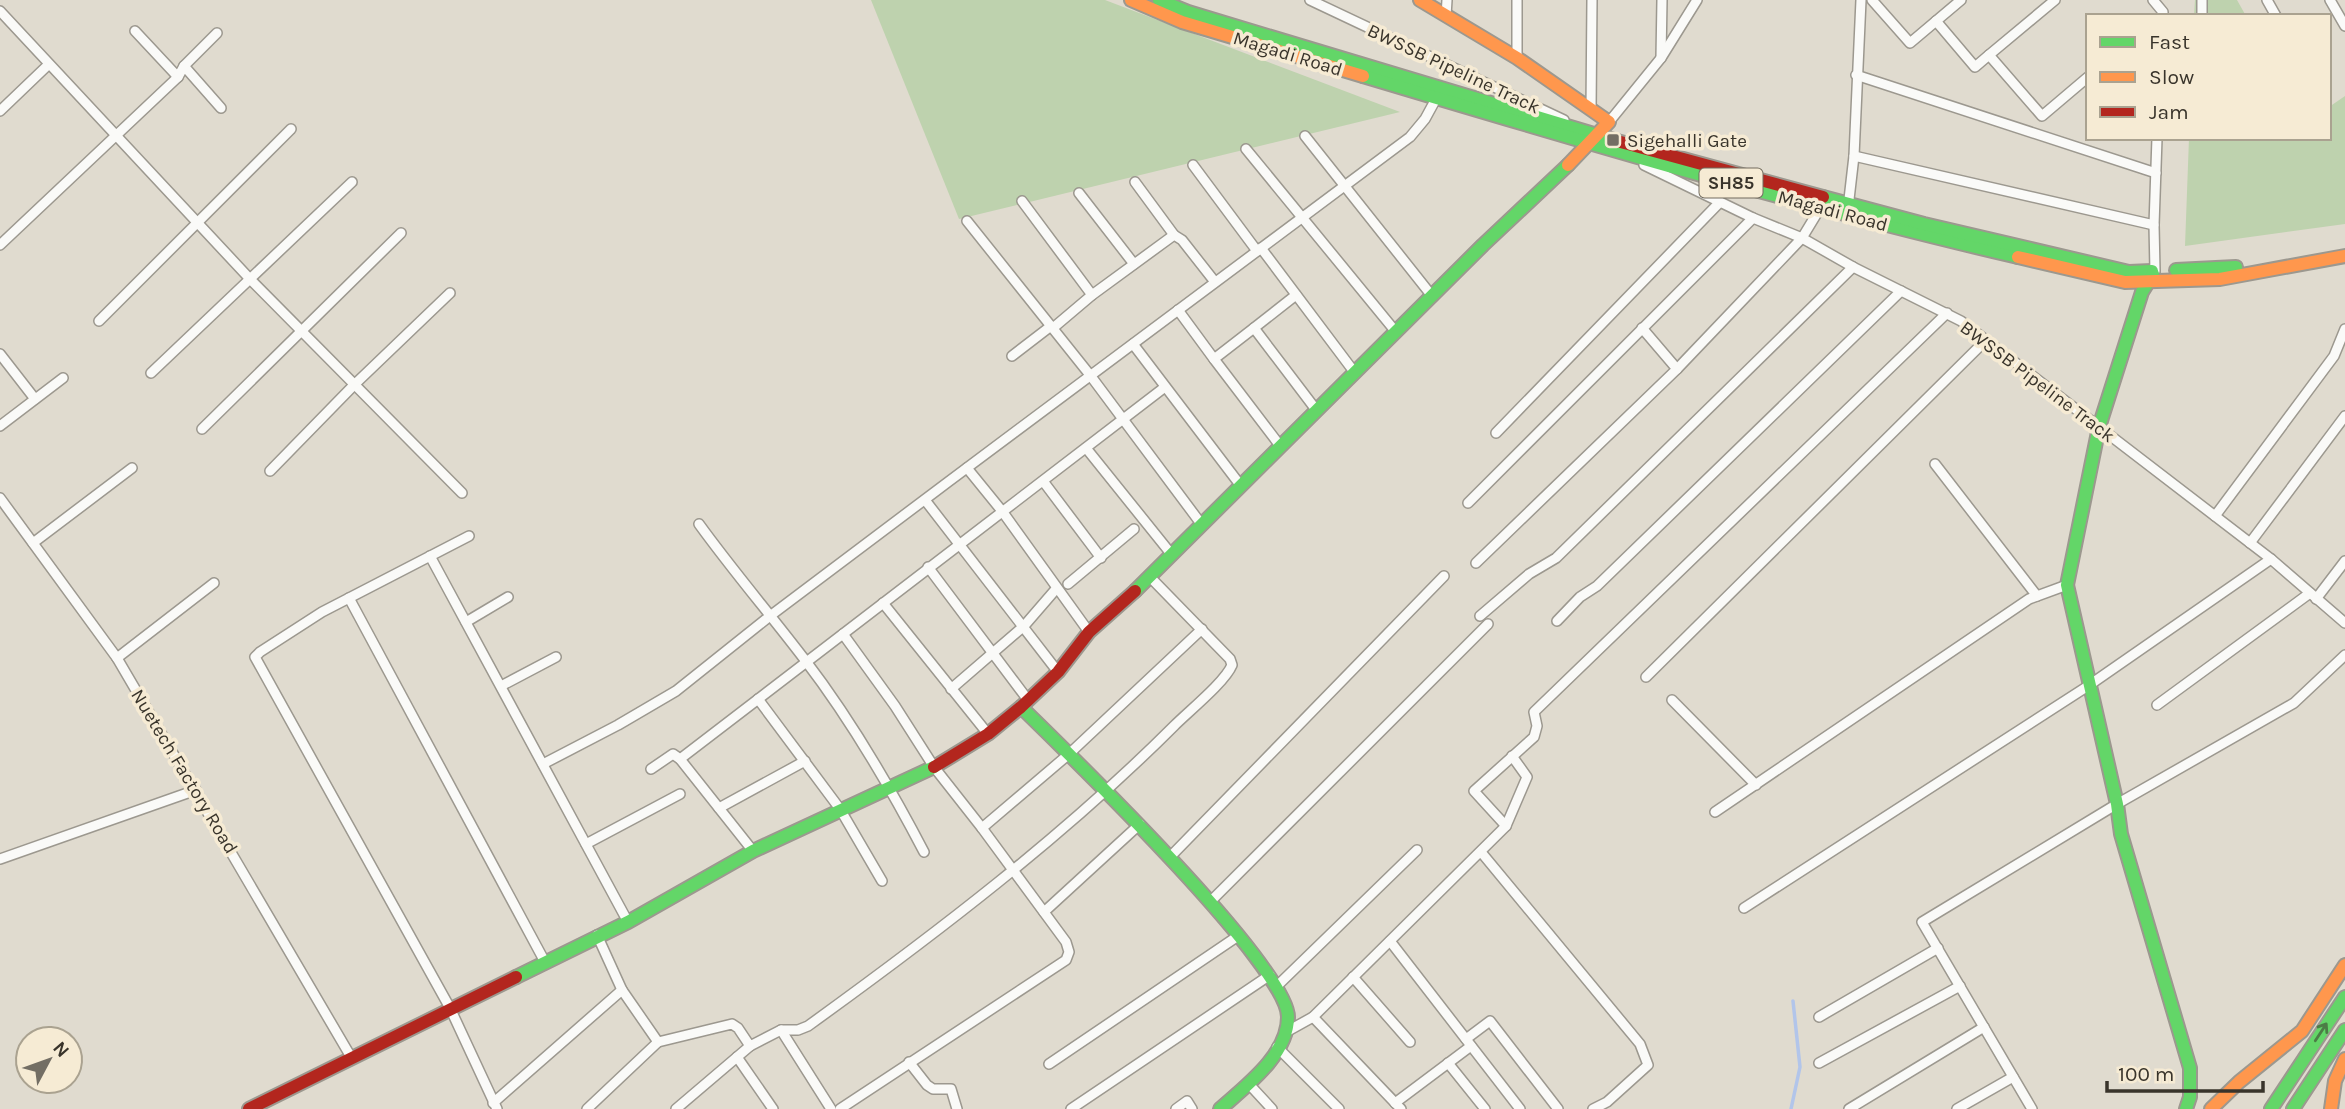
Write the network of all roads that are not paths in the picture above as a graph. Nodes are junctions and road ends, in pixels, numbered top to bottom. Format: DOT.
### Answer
graph roads {
  1 [pos="1130,0"];
  2 [pos="1159,0"];
  3 [pos="1310,0"];
  4 [pos="1420,0"];
  5 [pos="1447,0"];
  6 [pos="1517,0"];
  7 [pos="1592,0"];
  8 [pos="1662,0"];
  9 [pos="1697,0"];
  10 [pos="1861,0"];
  11 [pos="1872,0"];
  12 [pos="1961,0"];
  13 [pos="2055,0"];
  14 [pos="2330,0"];
  15 [pos="0,11"];
  16 [pos="1446,16"];
  17 [pos="1936,21"];
  18 [pos="2345,26"];
  19 [pos="135,31"];
  20 [pos="217,33"];
  21 [pos="1989,55"];
  22 [pos="1517,58"];
  23 [pos="1661,58"];
  24 [pos="48,65"];
  25 [pos="184,66"];
  26 [pos="1857,75"];
  27 [pos="178,77"];
  28 [pos="2086,78"];
  29 [pos="1437,97"];
  30 [pos="221,108"];
  31 [pos="1591,110"];
  32 [pos="0,111"];
  33 [pos="1609,122"];
  34 [pos="291,129"];
  35 [pos="117,135"];
  36 [pos="1305,136"];
  37 [pos="1594,140"];
  38 [pos="2157,140"];
  39 [pos="1246,149"];
  40 [pos="1623,154"];
  41 [pos="1854,156"];
  42 [pos="1193,165"];
  43 [pos="2156,173"];
  44 [pos="352,182"];
  45 [pos="1135,182"];
  46 [pos="1344,186"];
  47 [pos="1079,193"];
  48 [pos="1022,201"];
  49 [pos="1720,202"];
  50 [pos="1823,202"];
  51 [pos="1848,208"];
  52 [pos="1301,218"];
  53 [pos="1753,218"];
  54 [pos="967,221"];
  55 [pos="198,222"];
  56 [pos="2154,225"];
  57 [pos="401,233"];
  58 [pos="1174,235"];
  59 [pos="1802,239"];
  60 [pos="0,246"];
  61 [pos="2345,246"];
  62 [pos="1259,250"];
  63 [pos="2345,256"];
  64 [pos="1134,264"];
  65 [pos="1853,267"];
  66 [pos="2152,276"];
  67 [pos="250,279"];
  68 [pos="1215,282"];
  69 [pos="1901,291"];
  70 [pos="450,293"];
  71 [pos="1092,295"];
  72 [pos="1296,295"];
  73 [pos="1432,296"];
  74 [pos="1178,310"];
  75 [pos="1947,313"];
  76 [pos="99,321"];
  77 [pos="1052,327"];
  78 [pos="1254,328"];
  79 [pos="1642,328"];
  80 [pos="2345,329"];
  81 [pos="302,331"];
  82 [pos="1396,332"];
  83 [pos="1986,340"];
  84 [pos="1133,344"];
  85 [pos="0,354"];
  86 [pos="1012,356"];
  87 [pos="1214,359"];
  88 [pos="1677,369"];
  89 [pos="151,373"];
  90 [pos="1355,373"];
  91 [pos="1090,376"];
  92 [pos="63,378"];
  93 [pos="354,385"];
  94 [pos="1166,387"];
  95 [pos="35,399"];
  96 [pos="1317,411"];
  97 [pos="2345,416"];
  98 [pos="1123,419"];
  99 [pos="0,426"];
  100 [pos="2099,427"];
  101 [pos="202,429"];
  102 [pos="1496,433"];
  103 [pos="1281,447"];
  104 [pos="1086,448"];
  105 [pos="1936,464"];
  106 [pos="967,467"];
  107 [pos="132,468"];
  108 [pos="270,471"];
  109 [pos="1043,481"];
  110 [pos="1241,486"];
  111 [pos="462,492"];
  112 [pos="0,498"];
  113 [pos="925,499"];
  114 [pos="1468,503"];
  115 [pos="1002,511"];
  116 [pos="2215,516"];
  117 [pos="699,524"];
  118 [pos="1202,525"];
  119 [pos="1134,529"];
  120 [pos="469,536"];
  121 [pos="33,542"];
  122 [pos="2250,543"];
  123 [pos="961,545"];
  124 [pos="1172,555"];
  125 [pos="430,556"];
  126 [pos="1101,558"];
  127 [pos="2271,559"];
  128 [pos="2345,561"];
  129 [pos="1476,563"];
  130 [pos="928,567"];
  131 [pos="1444,576"];
  132 [pos="1150,577"];
  133 [pos="214,583"];
  134 [pos="1068,584"];
  135 [pos="2067,585"];
  136 [pos="1056,589"];
  137 [pos="2037,596"];
  138 [pos="2313,596"];
  139 [pos="508,597"];
  140 [pos="349,598"];
  141 [pos="883,603"];
  142 [pos="770,616"];
  143 [pos="1480,617"];
  144 [pos="1557,621"];
  145 [pos="466,622"];
  146 [pos="2345,623"];
  147 [pos="1488,624"];
  148 [pos="1024,626"];
  149 [pos="1202,629"];
  150 [pos="1089,632"];
  151 [pos="843,634"];
  152 [pos="992,651"];
  153 [pos="2345,655"];
  154 [pos="556,657"];
  155 [pos="117,658"];
  156 [pos="806,661"];
  157 [pos="1059,672"];
  158 [pos="1646,677"];
  159 [pos="501,686"];
  160 [pos="2088,686"];
  161 [pos="951,689"];
  162 [pos="758,699"];
  163 [pos="1672,700"];
  164 [pos="1024,703"];
  165 [pos="2157,705"];
  166 [pos="988,734"];
  167 [pos="1069,754"];
  168 [pos="1512,756"];
  169 [pos="680,759"];
  170 [pos="805,761"];
  171 [pos="543,764"];
  172 [pos="934,767"];
  173 [pos="651,769"];
  174 [pos="1756,785"];
  175 [pos="889,786"];
  176 [pos="196,790"];
  177 [pos="1105,790"];
  178 [pos="680,794"];
  179 [pos="2117,804"];
  180 [pos="719,808"];
  181 [pos="840,809"];
  182 [pos="1715,812"];
  183 [pos="1140,824"];
  184 [pos="1506,826"];
  185 [pos="982,828"];
  186 [pos="586,844"];
  187 [pos="1417,850"];
  188 [pos="753,851"];
  189 [pos="924,852"];
  190 [pos="1480,852"];
  191 [pos="1170,857"];
  192 [pos="0,859"];
  193 [pos="1013,870"];
  194 [pos="882,881"];
  195 [pos="1210,902"];
  196 [pos="1744,908"];
  197 [pos="1044,912"];
  198 [pos="628,922"];
  199 [pos="597,935"];
  200 [pos="1238,936"];
  201 [pos="1390,941"];
  202 [pos="1938,948"];
  203 [pos="545,962"];
  204 [pos="2345,965"];
  205 [pos="1353,977"];
  206 [pos="1273,981"];
  207 [pos="1960,986"];
  208 [pos="622,990"];
  209 [pos="2345,996"];
  210 [pos="450,1007"];
  211 [pos="1313,1017"];
  212 [pos="1819,1017"];
  213 [pos="1984,1027"];
  214 [pos="781,1030"];
  215 [pos="2345,1030"];
  216 [pos="1286,1032"];
  217 [pos="658,1042"];
  218 [pos="1410,1042"];
  219 [pos="1469,1042"];
  220 [pos="750,1046"];
  221 [pos="1277,1047"];
  222 [pos="351,1057"];
  223 [pos="737,1057"];
  224 [pos="2345,1059"];
  225 [pos="909,1062"];
  226 [pos="1448,1063"];
  227 [pos="1819,1063"];
  228 [pos="1049,1064"];
  229 [pos="2013,1077"];
  230 [pos="1248,1083"];
  231 [pos="1609,1105"];
  232 [pos="495,1106"];
  233 [pos="1398,1106"];
  234 [pos="249,1109"];
  235 [pos="587,1109"];
  236 [pos="676,1109"];
  237 [pos="773,1109"];
  238 [pos="831,1109"];
  239 [pos="840,1109"];
  240 [pos="957,1109"];
  241 [pos="1071,1109"];
  242 [pos="1176,1109"];
  243 [pos="1192,1109"];
  244 [pos="1220,1109"];
  245 [pos="1272,1109"];
  246 [pos="1339,1109"];
  247 [pos="1485,1109"];
  248 [pos="1520,1109"];
  249 [pos="1558,1109"];
  250 [pos="1592,1109"];
  251 [pos="1849,1109"];
  252 [pos="1957,1109"];
  253 [pos="2032,1109"];
  254 [pos="2186,1109"];
  255 [pos="2211,1109"];
  256 [pos="2271,1109"];
  257 [pos="2293,1109"];
  258 [pos="2331,1109"];
  1 -- 29 [label="main road, Magadi Road / SH85"];
  2 -- 37 [label="main road, Magadi Road / SH85"];
  3 -- 37 [label="street, BWSSB Pipeline Track"];
  4 -- 16 [label="main road"];
  5 -- 16 [label="street"];
  6 -- 22 [label="street"];
  7 -- 31 [label="street"];
  8 -- 23 [label="street"];
  9 -- 23 [label="street"];
  10 -- 26 [label="street"];
  11 -- 17 [label="street"];
  12 -- 17 [label="street"];
  13 -- 21 [label="street"];
  14 -- 18 [label="street"];
  15 -- 24 [label="street"];
  16 -- 22 [label="main road"];
  17 -- 21 [label="street"];
  19 -- 27 [label="street"];
  20 -- 25 [label="street"];
  21 -- 28 [label="street"];
  22 -- 31 [label="main road"];
  23 -- 33 [label="street"];
  24 -- 32 [label="street"];
  24 -- 35 [label="street"];
  25 -- 27 [label="street"];
  25 -- 30 [label="street"];
  26 -- 41 [label="street"];
  26 -- 43 [label="street"];
  27 -- 35 [label="street"];
  29 -- 37 [label="main road, Magadi Road / SH85"];
  29 -- 46 [label="street"];
  31 -- 33 [label="main road"];
  33 -- 37 [label="main road"];
  34 -- 55 [label="street"];
  35 -- 55 [label="street"];
  35 -- 60 [label="street"];
  36 -- 46 [label="street"];
  37 -- 40 [label="main road, Magadi Road / SH85"];
  37 -- 50 [label="main road, Magadi Road / SH85"];
  37 -- 73 [label="main road"];
  38 -- 43 [label="street"];
  39 -- 52 [label="street"];
  40 -- 49 [label="street, BWSSB Pipeline Track"];
  40 -- 50 [label="main road, Magadi Road / SH85"];
  41 -- 51 [label="street"];
  41 -- 56 [label="street"];
  42 -- 62 [label="street"];
  43 -- 56 [label="street"];
  44 -- 67 [label="street"];
  45 -- 58 [label="street"];
  46 -- 52 [label="street"];
  46 -- 73 [label="street"];
  47 -- 64 [label="street"];
  48 -- 71 [label="street"];
  49 -- 53 [label="street, BWSSB Pipeline Track"];
  49 -- 102 [label="street"];
  50 -- 51 [label="main road, Magadi Road / SH85"];
  50 -- 59 [label="street"];
  51 -- 66 [label="main road, Magadi Road / SH85"];
  52 -- 62 [label="street"];
  52 -- 82 [label="street"];
  53 -- 59 [label="street, BWSSB Pipeline Track"];
  53 -- 79 [label="street"];
  54 -- 77 [label="street"];
  55 -- 67 [label="street"];
  55 -- 76 [label="street"];
  56 -- 66 [label="street"];
  57 -- 81 [label="street"];
  58 -- 64 [label="street"];
  58 -- 68 [label="street"];
  59 -- 65 [label="street, BWSSB Pipeline Track"];
  59 -- 88 [label="street"];
  61 -- 66 [label="main road, Magadi Road / SH85"];
  62 -- 68 [label="street"];
  62 -- 72 [label="street"];
  63 -- 66 [label="main road, Magadi Road / SH85"];
  64 -- 71 [label="street"];
  65 -- 69 [label="street, BWSSB Pipeline Track"];
  65 -- 143 [label="street"];
  66 -- 100 [label="main road"];
  67 -- 81 [label="street"];
  67 -- 89 [label="street"];
  68 -- 74 [label="street"];
  69 -- 75 [label="street, BWSSB Pipeline Track"];
  69 -- 144 [label="street"];
  70 -- 93 [label="street"];
  71 -- 77 [label="street"];
  72 -- 78 [label="street"];
  72 -- 90 [label="street"];
  73 -- 82 [label="main road"];
  74 -- 84 [label="street"];
  74 -- 87 [label="street"];
  75 -- 83 [label="street, BWSSB Pipeline Track"];
  75 -- 168 [label="street"];
  77 -- 86 [label="street"];
  77 -- 91 [label="street"];
  78 -- 87 [label="street"];
  78 -- 96 [label="street"];
  79 -- 88 [label="street"];
  79 -- 114 [label="street"];
  80 -- 116 [label="street"];
  81 -- 93 [label="street"];
  81 -- 101 [label="street"];
  82 -- 90 [label="main road"];
  83 -- 100 [label="street, BWSSB Pipeline Track"];
  83 -- 158 [label="street"];
  84 -- 91 [label="street"];
  84 -- 94 [label="street"];
  85 -- 95 [label="street"];
  87 -- 103 [label="street"];
  88 -- 129 [label="street"];
  90 -- 96 [label="main road"];
  91 -- 98 [label="street"];
  91 -- 106 [label="street"];
  92 -- 95 [label="street"];
  93 -- 108 [label="street"];
  93 -- 111 [label="street"];
  94 -- 98 [label="street"];
  94 -- 110 [label="street"];
  95 -- 99 [label="street"];
  96 -- 103 [label="main road"];
  97 -- 122 [label="street"];
  98 -- 104 [label="street"];
  98 -- 118 [label="street"];
  100 -- 116 [label="street, BWSSB Pipeline Track"];
  100 -- 135 [label="main road"];
  103 -- 110 [label="main road"];
  104 -- 109 [label="street"];
  104 -- 124 [label="street"];
  105 -- 137 [label="street"];
  106 -- 113 [label="street"];
  106 -- 115 [label="street"];
  107 -- 121 [label="street"];
  109 -- 115 [label="street"];
  109 -- 126 [label="street"];
  110 -- 118 [label="main road"];
  112 -- 121 [label="street, Nuetech Factory Road"];
  113 -- 123 [label="street"];
  113 -- 142 [label="street"];
  115 -- 123 [label="street"];
  115 -- 136 [label="street"];
  116 -- 122 [label="street, BWSSB Pipeline Track"];
  117 -- 142 [label="street"];
  118 -- 124 [label="main road"];
  119 -- 126 [label="street"];
  120 -- 125 [label="street"];
  121 -- 155 [label="street, Nuetech Factory Road"];
  122 -- 127 [label="street, BWSSB Pipeline Track"];
  123 -- 130 [label="street"];
  123 -- 148 [label="street"];
  124 -- 132 [label="main road"];
  125 -- 140 [label="street"];
  125 -- 145 [label="street"];
  126 -- 134 [label="street"];
  127 -- 138 [label="street, BWSSB Pipeline Track"];
  127 -- 160 [label="street"];
  128 -- 138 [label="street"];
  130 -- 141 [label="street"];
  130 -- 152 [label="street"];
  131 -- 191 [label="street"];
  132 -- 149 [label="street"];
  132 -- 150 [label="main road"];
  133 -- 155 [label="street"];
  135 -- 137 [label="street"];
  135 -- 160 [label="main road"];
  136 -- 148 [label="street"];
  136 -- 150 [label="street"];
  137 -- 174 [label="street"];
  138 -- 146 [label="street, BWSSB Pipeline Track"];
  138 -- 165 [label="street"];
  139 -- 145 [label="street"];
  140 -- 203 [label="street"];
  140 -- 210 [label="street"];
  141 -- 151 [label="street"];
  141 -- 161 [label="street"];
  142 -- 156 [label="street"];
  142 -- 171 [label="street"];
  145 -- 159 [label="street"];
  147 -- 195 [label="street"];
  148 -- 152 [label="street"];
  148 -- 157 [label="street"];
  149 -- 167 [label="street"];
  149 -- 177 [label="street"];
  150 -- 157 [label="main road"];
  151 -- 156 [label="street"];
  151 -- 172 [label="street"];
  152 -- 161 [label="street"];
  152 -- 164 [label="street"];
  153 -- 179 [label="street"];
  154 -- 159 [label="street"];
  155 -- 176 [label="street, Nuetech Factory Road"];
  156 -- 162 [label="street"];
  156 -- 175 [label="street"];
  157 -- 164 [label="main road"];
  159 -- 171 [label="street"];
  160 -- 179 [label="main road"];
  160 -- 196 [label="street"];
  161 -- 166 [label="street"];
  162 -- 169 [label="street"];
  162 -- 170 [label="street"];
  163 -- 174 [label="street"];
  164 -- 166 [label="main road"];
  164 -- 167 [label="main road"];
  166 -- 172 [label="main road"];
  167 -- 177 [label="main road"];
  167 -- 185 [label="street"];
  168 -- 184 [label="street"];
  168 -- 184 [label="street"];
  169 -- 173 [label="street"];
  169 -- 180 [label="street"];
  170 -- 180 [label="street"];
  170 -- 181 [label="street"];
  171 -- 186 [label="street"];
  172 -- 175 [label="main road"];
  172 -- 185 [label="street"];
  174 -- 182 [label="street"];
  175 -- 181 [label="main road"];
  175 -- 189 [label="street"];
  176 -- 192 [label="street"];
  176 -- 222 [label="street, Nuetech Factory Road"];
  177 -- 183 [label="main road"];
  177 -- 193 [label="street"];
  178 -- 186 [label="street"];
  179 -- 202 [label="street"];
  179 -- 254 [label="main road"];
  180 -- 188 [label="street"];
  181 -- 188 [label="main road"];
  181 -- 194 [label="street"];
  183 -- 191 [label="main road"];
  183 -- 197 [label="street"];
  184 -- 190 [label="street"];
  185 -- 193 [label="street"];
  186 -- 198 [label="street"];
  187 -- 206 [label="street"];
  188 -- 198 [label="main road"];
  190 -- 201 [label="street"];
  190 -- 231 [label="street"];
  191 -- 195 [label="main road"];
  193 -- 197 [label="street"];
  193 -- 214 [label="street"];
  195 -- 200 [label="main road"];
  197 -- 225 [label="street"];
  198 -- 199 [label="main road"];
  199 -- 203 [label="main road"];
  199 -- 208 [label="street"];
  200 -- 206 [label="main road"];
  200 -- 228 [label="street"];
  201 -- 205 [label="street"];
  201 -- 219 [label="street"];
  202 -- 207 [label="street"];
  202 -- 212 [label="street"];
  203 -- 210 [label="main road"];
  204 -- 255 [label="main road"];
  205 -- 211 [label="street"];
  205 -- 218 [label="street"];
  206 -- 216 [label="main road"];
  206 -- 241 [label="street"];
  207 -- 213 [label="street"];
  207 -- 227 [label="street"];
  208 -- 217 [label="street"];
  208 -- 232 [label="street"];
  256 -- 209 [label="main road, one-way"];
  210 -- 222 [label="main road"];
  210 -- 232 [label="street"];
  211 -- 216 [label="street"];
  211 -- 233 [label="street"];
  213 -- 229 [label="street"];
  213 -- 251 [label="street"];
  214 -- 220 [label="street"];
  214 -- 238 [label="street"];
  215 -- 257 [label="main road"];
  216 -- 221 [label="main road"];
  217 -- 220 [label="street"];
  217 -- 235 [label="street"];
  219 -- 226 [label="street"];
  219 -- 248 [label="street"];
  219 -- 249 [label="street"];
  220 -- 223 [label="street"];
  221 -- 230 [label="main road"];
  221 -- 246 [label="street"];
  222 -- 234 [label="main road"];
  223 -- 236 [label="street"];
  223 -- 237 [label="street"];
  224 -- 258 [label="main road"];
  225 -- 239 [label="street"];
  225 -- 240 [label="street"];
  226 -- 233 [label="street"];
  226 -- 247 [label="street"];
  229 -- 252 [label="street"];
  229 -- 253 [label="street"];
  230 -- 244 [label="main road"];
  230 -- 245 [label="street"];
  231 -- 250 [label="street"];
  242 -- 243 [label="street"];
}
